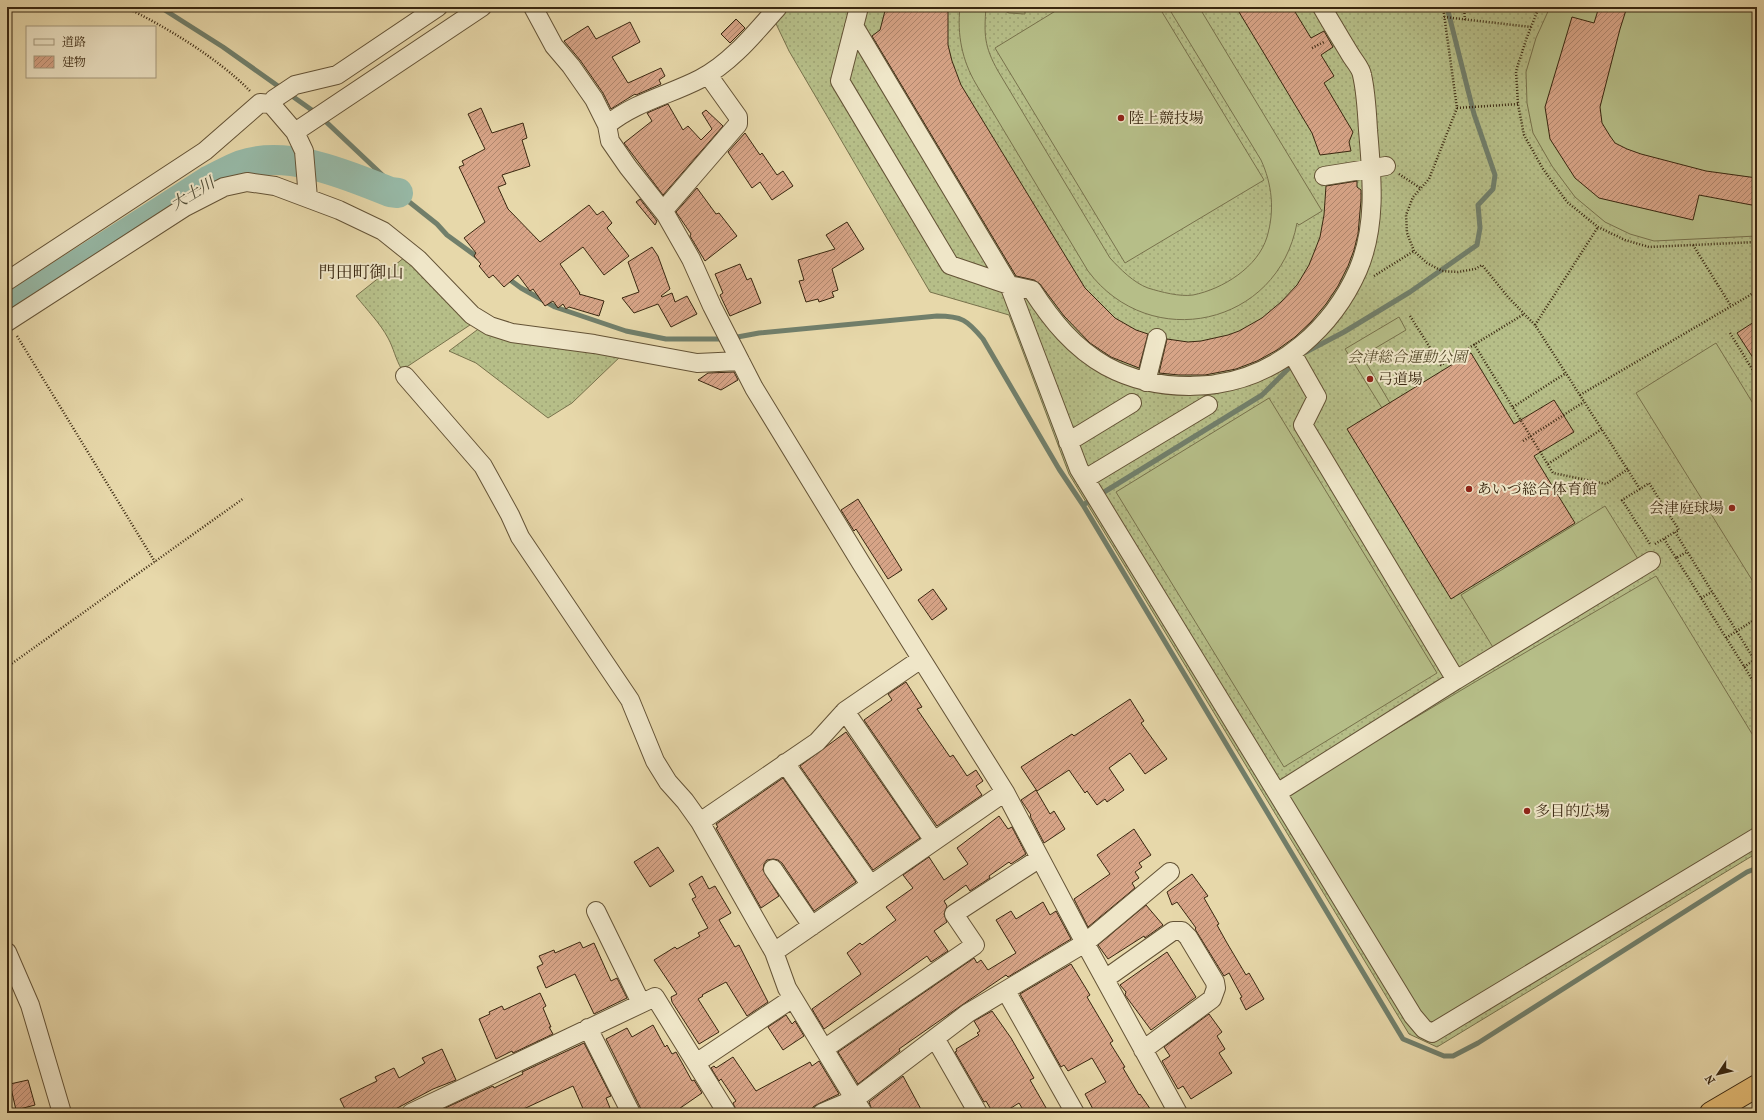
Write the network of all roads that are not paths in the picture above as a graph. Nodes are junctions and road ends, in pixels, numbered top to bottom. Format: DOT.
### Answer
graph roads {
  1 [pos="438,7"];
  2 [pos="482,7"];
  3 [pos="533,7"];
  4 [pos="778,7"];
  5 [pos="859,7"];
  6 [pos="1322,7"];
  7 [pos="854,26"];
  8 [pos="708,75"];
  9 [pos="266,103"];
  10 [pos="607,125"];
  11 [pos="295,132"];
  12 [pos="1378,167"];
  13 [pos="1324,176"];
  14 [pos="308,198"];
  15 [pos="663,211"];
  16 [pos="7,281"];
  17 [pos="1009,285"];
  18 [pos="7,321"];
  19 [pos="1156,338"];
  20 [pos="1292,353"];
  21 [pos="740,361"];
  22 [pos="405,376"];
  23 [pos="1146,382"];
  24 [pos="1132,404"];
  25 [pos="1208,406"];
  26 [pos="1068,442"];
  27 [pos="1086,480"];
  28 [pos="1651,561"];
  29 [pos="921,660"];
  30 [pos="1456,680"];
  31 [pos="845,711"];
  32 [pos="785,763"];
  33 [pos="1005,792"];
  34 [pos="1277,793"];
  35 [pos="700,822"];
  36 [pos="1757,837"];
  37 [pos="934,841"];
  38 [pos="1040,858"];
  39 [pos="773,869"];
  40 [pos="1170,872"];
  41 [pos="870,884"];
  42 [pos="596,911"];
  43 [pos="812,926"];
  44 [pos="1085,943"];
  45 [pos="7,952"];
  46 [pos="774,952"];
  47 [pos="1104,979"];
  48 [pos="1006,991"];
  49 [pos="793,998"];
  50 [pos="642,1003"];
  51 [pos="588,1028"];
  52 [pos="935,1038"];
  53 [pos="824,1050"];
  54 [pos="1143,1050"];
  55 [pos="696,1063"];
  56 [pos="1757,1086"];
  57 [pos="859,1106"];
  58 [pos="1714,1112"];
  59 [pos="62,1113"];
  60 [pos="411,1113"];
  61 [pos="631,1113"];
  62 [pos="727,1113"];
  63 [pos="822,1113"];
  64 [pos="978,1113"];
  65 [pos="1075,1113"];
  66 [pos="1178,1113"];
  1 -- 9 [label="street"];
  2 -- 11 [label="street"];
  3 -- 10 [label="street"];
  4 -- 8 [label="street"];
  5 -- 7 [label="street"];
  6 -- 12 [label="street"];
  7 -- 17 [label="street"];
  7 -- 17 [label="street"];
  8 -- 10 [label="street"];
  8 -- 15 [label="street"];
  9 -- 11 [label="street"];
  9 -- 16 [label="street"];
  10 -- 15 [label="street"];
  11 -- 14 [label="street"];
  12 -- 13 [label="street"];
  12 -- 20 [label="street"];
  14 -- 18 [label="street"];
  14 -- 21 [label="street"];
  15 -- 21 [label="street"];
  17 -- 23 [label="street"];
  17 -- 26 [label="street"];
  19 -- 23 [label="street"];
  20 -- 23 [label="street"];
  20 -- 30 [label="street"];
  21 -- 29 [label="street"];
  22 -- 35 [label="street"];
  24 -- 26 [label="street"];
  25 -- 27 [label="street"];
  26 -- 27 [label="street"];
  27 -- 34 [label="street"];
  28 -- 30 [label="street"];
  29 -- 31 [label="street"];
  29 -- 33 [label="street"];
  30 -- 34 [label="street"];
  31 -- 32 [label="street"];
  31 -- 37 [label="street"];
  32 -- 35 [label="street"];
  32 -- 41 [label="street"];
  33 -- 37 [label="street"];
  33 -- 38 [label="street"];
  34 -- 36 [label="street"];
  35 -- 46 [label="street"];
  37 -- 41 [label="street"];
  38 -- 44 [label="street"];
  38 -- 53 [label="street"];
  39 -- 43 [label="street"];
  40 -- 44 [label="street"];
  41 -- 43 [label="street"];
  42 -- 50 [label="street"];
  43 -- 46 [label="street"];
  44 -- 47 [label="street"];
  44 -- 48 [label="street"];
  45 -- 59 [label="street"];
  46 -- 49 [label="street"];
  47 -- 54 [label="street"];
  47 -- 54 [label="street"];
  48 -- 52 [label="street"];
  48 -- 65 [label="street"];
  49 -- 53 [label="street"];
  49 -- 55 [label="street"];
  50 -- 51 [label="street"];
  50 -- 55 [label="street"];
  51 -- 60 [label="street"];
  51 -- 61 [label="street"];
  52 -- 57 [label="street"];
  52 -- 64 [label="street"];
  53 -- 57 [label="street"];
  54 -- 66 [label="street"];
  55 -- 62 [label="street"];
  56 -- 58 [label="highway"];
  57 -- 63 [label="street"];
}
